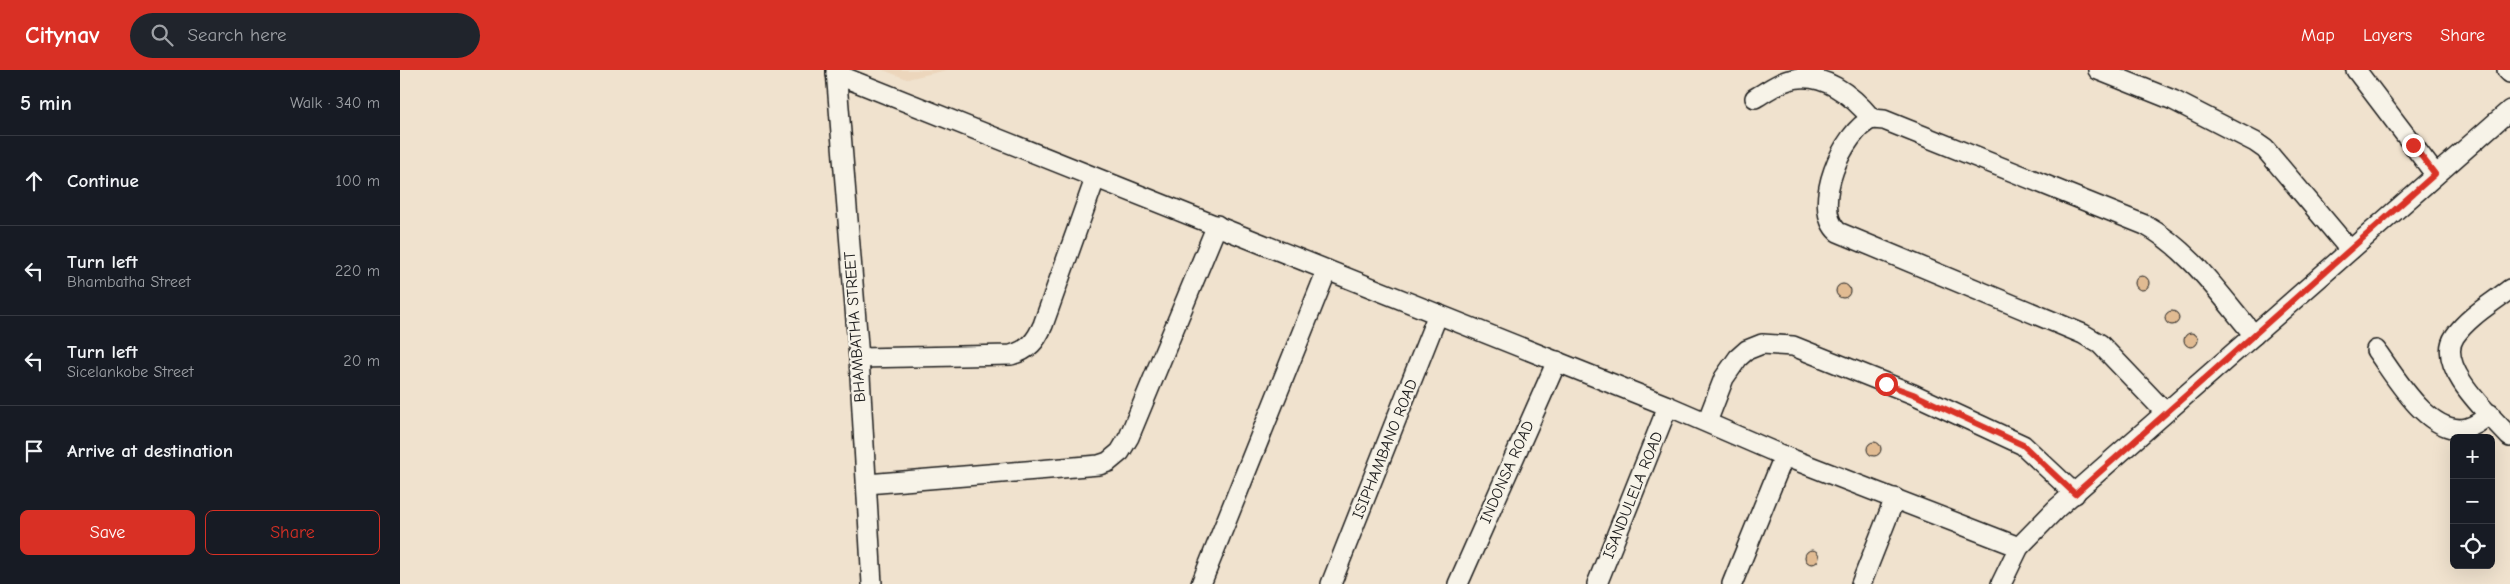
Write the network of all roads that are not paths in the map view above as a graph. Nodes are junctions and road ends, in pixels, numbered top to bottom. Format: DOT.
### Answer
graph roads {
  1 [pos="2098,70"];
  2 [pos="2356,70"];
  3 [pos="2507,70"];
  4 [pos="836,72"];
  5 [pos="2510,73"];
  6 [pos="1755,98"];
  7 [pos="2510,110"];
  8 [pos="1872,119"];
  9 [pos="2435,174"];
  10 [pos="1095,178"];
  11 [pos="1217,225"];
  12 [pos="2350,250"];
  13 [pos="1328,270"];
  14 [pos="2510,289"];
  15 [pos="1438,314"];
  16 [pos="2254,335"];
  17 [pos="2376,350"];
  18 [pos="859,358"];
  19 [pos="1557,361"];
  20 [pos="1668,406"];
  21 [pos="2165,412"];
  22 [pos="2490,414"];
  23 [pos="1707,422"];
  24 [pos="2510,437"];
  25 [pos="1784,456"];
  26 [pos="867,484"];
  27 [pos="2075,494"];
  28 [pos="1896,498"];
  29 [pos="2020,547"];
  30 [pos="872,584"];
  31 [pos="1201,584"];
  32 [pos="1331,584"];
  33 [pos="1458,584"];
  34 [pos="1597,584"];
  35 [pos="1732,584"];
  36 [pos="1861,584"];
  37 [pos="2001,584"];
  1 -- 12 [label="street"];
  2 -- 9 [label="street"];
  3 -- 5 [label="street"];
  4 -- 10 [label="street"];
  4 -- 18 [label="street, BHAMBATHA STREET"];
  6 -- 8 [label="street"];
  7 -- 9 [label="street"];
  8 -- 16 [label="street"];
  8 -- 21 [label="street"];
  9 -- 12 [label="street"];
  10 -- 11 [label="street"];
  10 -- 18 [label="street"];
  11 -- 13 [label="street"];
  11 -- 26 [label="street"];
  12 -- 16 [label="street"];
  13 -- 15 [label="street"];
  13 -- 31 [label="street"];
  14 -- 22 [label="street"];
  15 -- 19 [label="street"];
  15 -- 32 [label="street, ISIPHAMBANO ROAD"];
  16 -- 21 [label="street"];
  17 -- 22 [label="street"];
  18 -- 26 [label="street, BHAMBATHA STREET"];
  19 -- 20 [label="street"];
  19 -- 33 [label="street, INDONSA ROAD"];
  20 -- 23 [label="street"];
  20 -- 34 [label="street, ISANDULELA ROAD"];
  21 -- 27 [label="street"];
  22 -- 24 [label="street"];
  23 -- 25 [label="street"];
  23 -- 27 [label="street"];
  25 -- 28 [label="street"];
  25 -- 35 [label="street"];
  26 -- 30 [label="street, BHAMBATHA STREET"];
  27 -- 29 [label="street"];
  28 -- 29 [label="street"];
  28 -- 36 [label="street"];
  29 -- 37 [label="street"];
}
